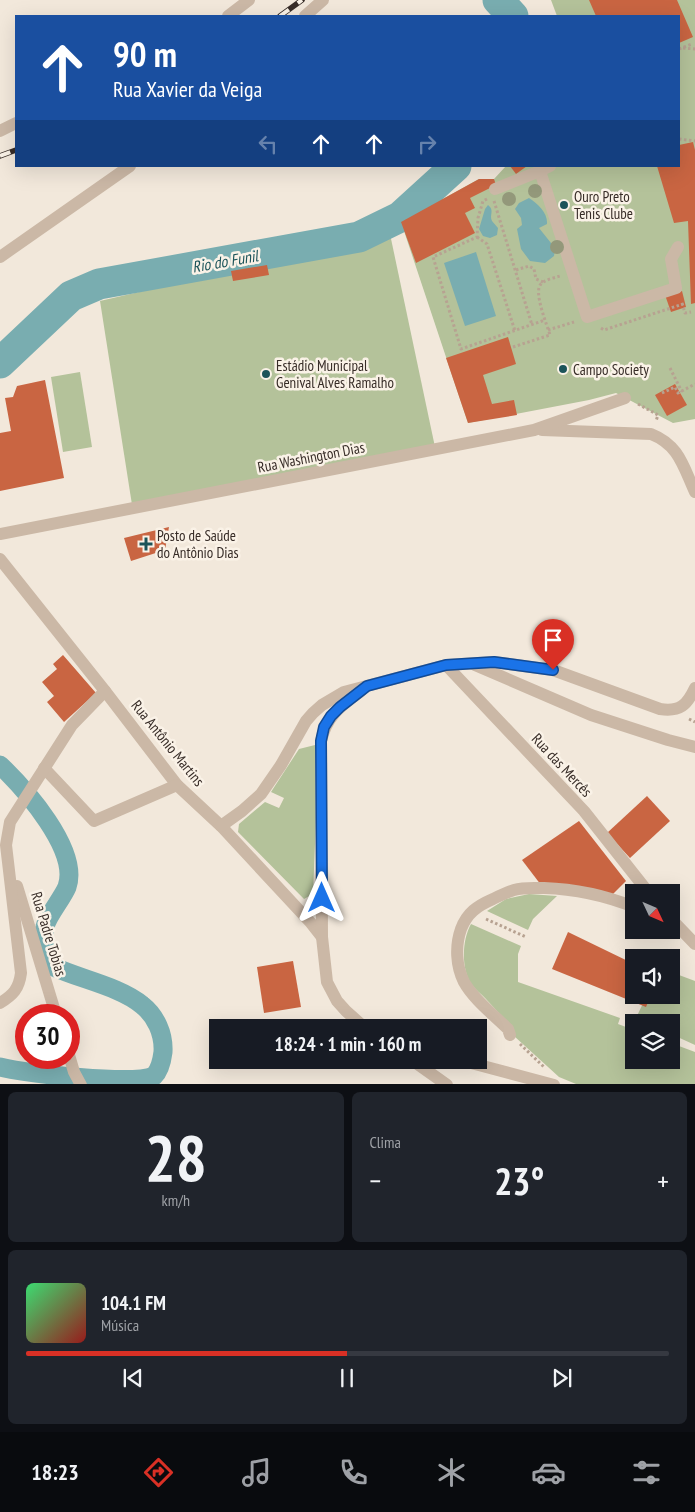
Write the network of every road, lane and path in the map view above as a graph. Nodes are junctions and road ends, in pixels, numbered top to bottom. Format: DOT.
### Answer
graph roads {
  1 [pos="249,0"];
  2 [pos="323,0"];
  3 [pos="229,15"];
  4 [pos="306,15"];
  5 [pos="692,44"];
  6 [pos="681,48"];
  7 [pos="695,49"];
  8 [pos="15,124"];
  9 [pos="0,131"];
  10 [pos="680,139"];
  11 [pos="695,141"];
  12 [pos="129,167"];
  13 [pos="545,169"];
  14 [pos="495,189"];
  15 [pos="477,237"];
  16 [pos="678,247"];
  17 [pos="0,257"];
  18 [pos="516,270"];
  19 [pos="557,278"];
  20 [pos="536,279"];
  21 [pos="544,282"];
  22 [pos="539,288"];
  23 [pos="688,298"];
  24 [pos="682,304"];
  25 [pos="691,312"];
  26 [pos="587,317"];
  27 [pos="545,320"];
  28 [pos="532,325"];
  29 [pos="515,330"];
  30 [pos="548,330"];
  31 [pos="604,330"];
  32 [pos="513,347"];
  33 [pos="670,368"];
  34 [pos="695,384"];
  35 [pos="682,392"];
  36 [pos="662,393"];
  37 [pos="625,398"];
  38 [pos="534,430"];
  39 [pos="651,434"];
  40 [pos="695,492"];
  41 [pos="0,534"];
  42 [pos="0,559"];
  43 [pos="470,663"];
  44 [pos="446,665"];
  45 [pos="367,686"];
  46 [pos="695,688"];
  47 [pos="106,691"];
  48 [pos="695,747"];
  49 [pos="44,768"];
  50 [pos="177,784"];
  51 [pos="221,826"];
  52 [pos="0,832"];
  53 [pos="6,845"];
  54 [pos="10,862"];
  55 [pos="642,884"];
  56 [pos="625,903"];
  57 [pos="470,912"];
  58 [pos="680,929"];
  59 [pos="680,935"];
  60 [pos="526,937"];
  61 [pos="322,938"];
  62 [pos="692,942"];
  63 [pos="0,1003"];
  64 [pos="53,1004"];
  65 [pos="355,1019"];
  66 [pos="510,1035"];
  67 [pos="487,1065"];
  68 [pos="73,1069"];
  69 [pos="426,1069"];
  70 [pos="552,1078"];
  71 [pos="81,1084"];
  72 [pos="448,1084"];
  1 -- 3 [label="street"];
  2 -- 4 [label="street"];
  5 -- 6 [label="path"];
  6 -- 7 [label="path"];
  8 -- 9 [label="street"];
  10 -- 11 [label="path"];
  12 -- 17 [label="street"];
  13 -- 14 [label="street"];
  13 -- 26 [label="street"];
  15 -- 18 [label="path"];
  15 -- 29 [label="path"];
  15 -- 29 [label="path"];
  16 -- 26 [label="street"];
  18 -- 20 [label="path"];
  18 -- 28 [label="path"];
  19 -- 21 [label="path"];
  20 -- 21 [label="path"];
  20 -- 22 [label="path"];
  21 -- 22 [label="path"];
  22 -- 27 [label="path"];
  23 -- 24 [label="path"];
  24 -- 25 [label="path"];
  24 -- 31 [label="path"];
  26 -- 30 [label="path"];
  27 -- 28 [label="path"];
  27 -- 30 [label="path"];
  28 -- 29 [label="path"];
  30 -- 32 [label="path"];
  33 -- 35 [label="path"];
  34 -- 35 [label="path"];
  35 -- 36 [label="path"];
  37 -- 38 [label="street, Rua Washington Dias"];
  37 -- 39 [label="path"];
  38 -- 39 [label="street"];
  38 -- 41 [label="street, Rua Washington Dias"];
  39 -- 40 [label="street"];
  42 -- 47 [label="street, Rua Antônio Martins"];
  43 -- 44 [label="street"];
  43 -- 46 [label="street"];
  43 -- 48 [label="street"];
  44 -- 45 [label="street"];
  44 -- 55 [label="street, Rua das Mercês"];
  45 -- 51 [label="street"];
  45 -- 61 [label="street"];
  47 -- 49 [label="street"];
  47 -- 50 [label="street, Rua Antônio Martins"];
  49 -- 50 [label="street"];
  49 -- 53 [label="street"];
  50 -- 51 [label="street, Rua Antônio Martins"];
  51 -- 61 [label="street, Rua Antônio Martins"];
  52 -- 53 [label="street"];
  53 -- 54 [label="street"];
  54 -- 63 [label="street"];
  54 -- 64 [label="street, Rua Padre Tobias"];
  56 -- 57 [label="street"];
  57 -- 60 [label="path"];
  57 -- 66 [label="street"];
  58 -- 62 [label="street"];
  59 -- 62 [label="street"];
  61 -- 65 [label="street"];
  66 -- 70 [label="path"];
  67 -- 70 [label="street"];
  68 -- 71 [label="street"];
  69 -- 72 [label="street"];
}
